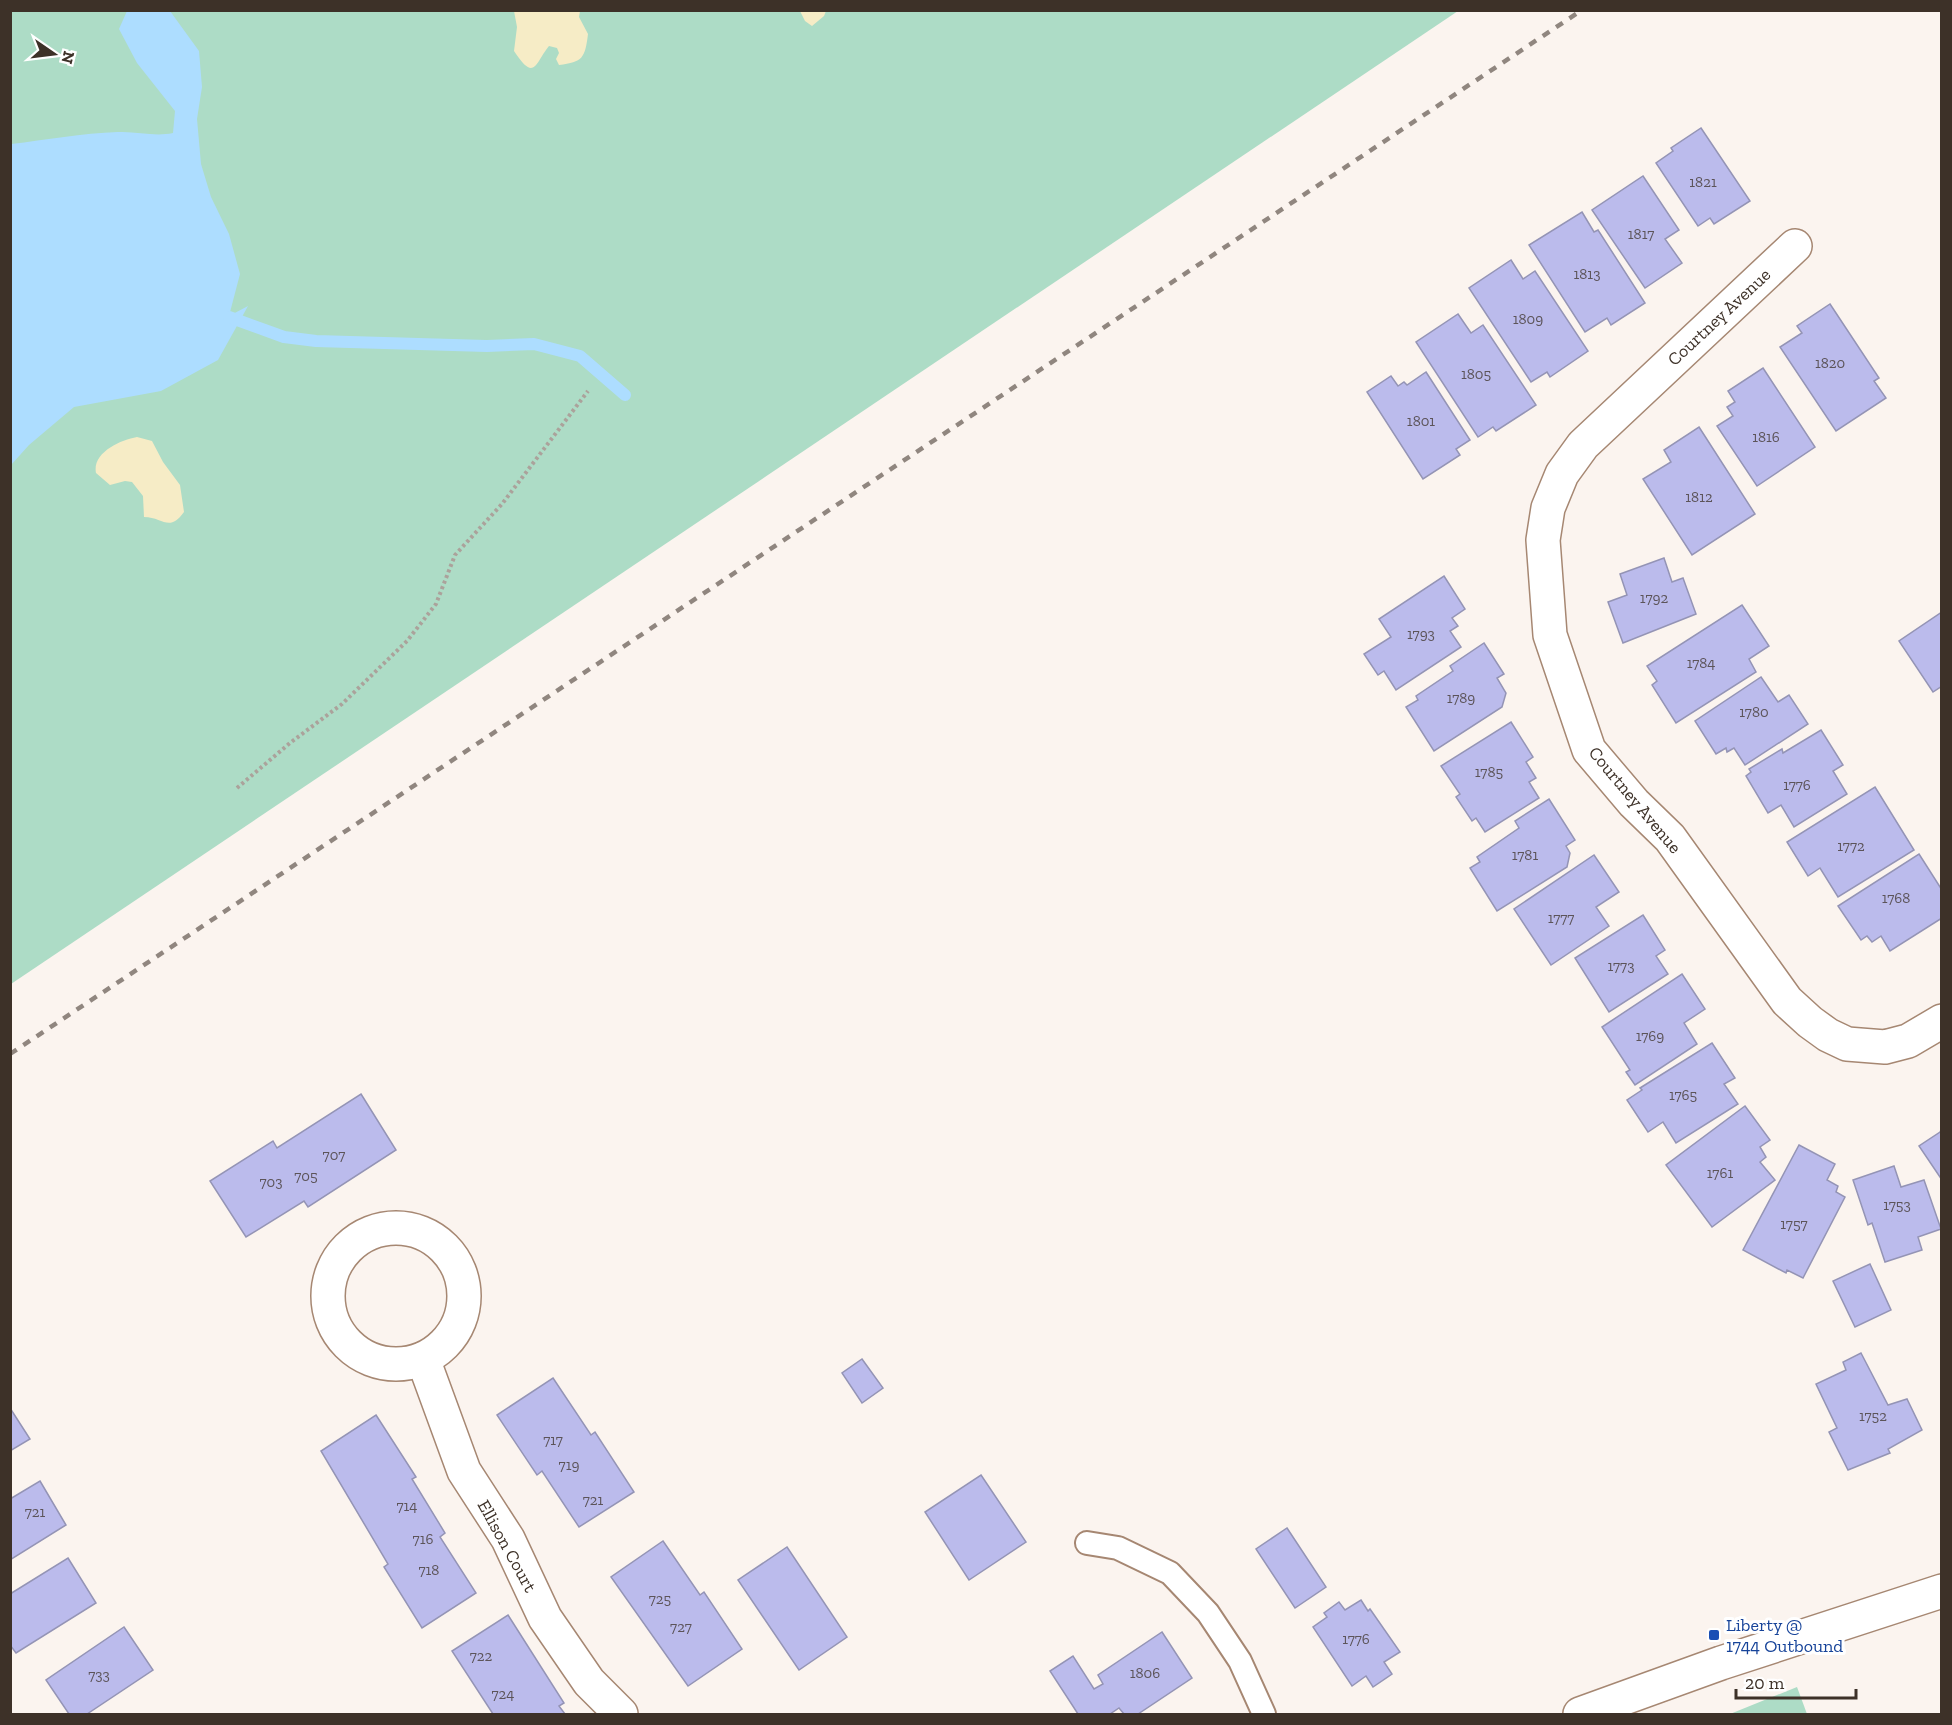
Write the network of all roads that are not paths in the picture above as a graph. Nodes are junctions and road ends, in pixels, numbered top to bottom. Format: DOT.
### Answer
graph roads {
  1 [pos="1795,246"];
  2 [pos="1941,1021"];
  3 [pos="423,1359"];
  4 [pos="1088,1542"];
  5 [pos="1941,1591"];
  6 [pos="621,1714"];
  7 [pos="1264,1714"];
  8 [pos="1580,1714"];
  1 -- 2 [label="street, Courtney Avenue"];
  3 -- 3 [label="street"];
  3 -- 6 [label="street, Ellison Court"];
  4 -- 7 [label="lane"];
  5 -- 8 [label="street"];
}
